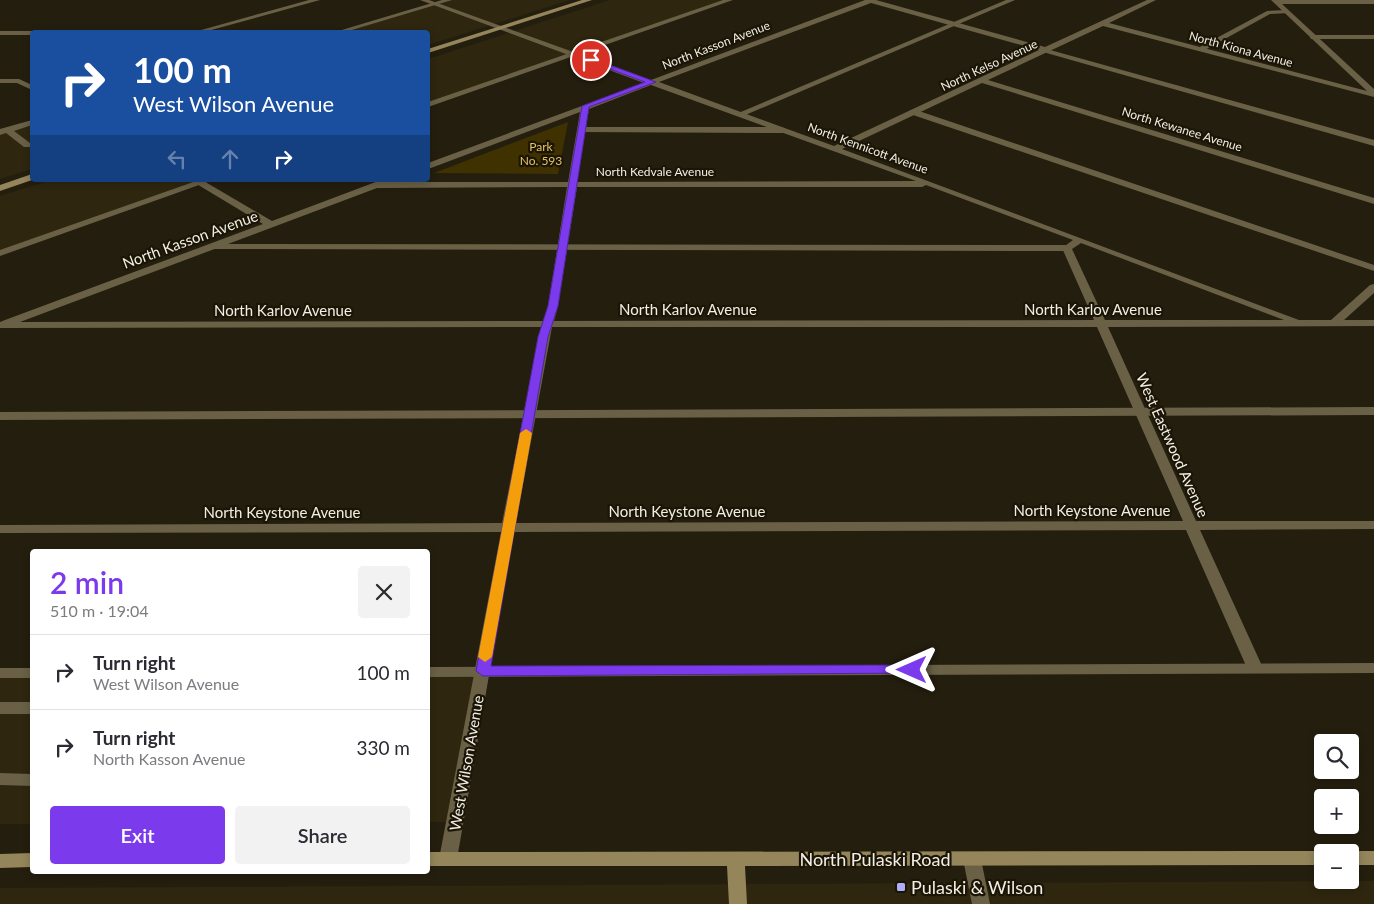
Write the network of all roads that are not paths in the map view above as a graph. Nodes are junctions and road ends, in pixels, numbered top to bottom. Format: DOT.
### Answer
graph roads {
  1 [pos="317,0"];
  2 [pos="423,0"];
  3 [pos="449,0"];
  4 [pos="589,0"];
  5 [pos="730,0"];
  6 [pos="870,0"];
  7 [pos="1012,0"];
  8 [pos="1153,0"];
  9 [pos="1275,1"];
  10 [pos="1374,2"];
  11 [pos="434,4"];
  12 [pos="1287,12"];
  13 [pos="953,24"];
  14 [pos="1103,24"];
  15 [pos="501,28"];
  16 [pos="206,30"];
  17 [pos="345,30"];
  18 [pos="0,33"];
  19 [pos="30,33"];
  20 [pos="1314,37"];
  21 [pos="1374,37"];
  22 [pos="1200,49"];
  23 [pos="430,50"];
  24 [pos="1046,50"];
  25 [pos="575,54"];
  26 [pos="30,78"];
  27 [pos="1358,78"];
  28 [pos="1374,78"];
  29 [pos="0,81"];
  30 [pos="19,81"];
  31 [pos="982,81"];
  32 [pos="652,82"];
  33 [pos="0,86"];
  34 [pos="30,87"];
  35 [pos="1374,94"];
  36 [pos="430,103"];
  37 [pos="585,106"];
  38 [pos="914,112"];
  39 [pos="740,114"];
  40 [pos="30,124"];
  41 [pos="581,130"];
  42 [pos="782,130"];
  43 [pos="3,131"];
  44 [pos="1374,143"];
  45 [pos="27,145"];
  46 [pos="834,149"];
  47 [pos="430,165"];
  48 [pos="30,178"];
  49 [pos="198,182"];
  50 [pos="203,182"];
  51 [pos="386,182"];
  52 [pos="932,184"];
  53 [pos="378,185"];
  54 [pos="573,185"];
  55 [pos="0,188"];
  56 [pos="1374,201"];
  57 [pos="272,225"];
  58 [pos="1080,240"];
  59 [pos="213,247"];
  60 [pos="562,248"];
  61 [pos="1067,248"];
  62 [pos="0,253"];
  63 [pos="1374,268"];
  64 [pos="1374,287"];
  65 [pos="1334,323"];
  66 [pos="1374,323"];
  67 [pos="1101,324"];
  68 [pos="1302,324"];
  69 [pos="546,325"];
  70 [pos="1,326"];
  71 [pos="1374,411"];
  72 [pos="1140,412"];
  73 [pos="530,414"];
  74 [pos="0,416"];
  75 [pos="1374,525"];
  76 [pos="1191,526"];
  77 [pos="509,527"];
  78 [pos="0,529"];
  79 [pos="1254,668"];
  80 [pos="1374,668"];
  81 [pos="483,671"];
  82 [pos="430,672"];
  83 [pos="0,673"];
  84 [pos="30,673"];
  85 [pos="0,708"];
  86 [pos="30,708"];
  87 [pos="0,779"];
  88 [pos="30,780"];
  89 [pos="1314,858"];
  90 [pos="1359,858"];
  91 [pos="1374,858"];
  92 [pos="430,859"];
  93 [pos="448,859"];
  94 [pos="736,859"];
  95 [pos="972,859"];
  96 [pos="30,860"];
  97 [pos="0,861"];
  98 [pos="738,904"];
  99 [pos="981,904"];
  1 -- 16 [label="street"];
  2 -- 11 [label="street, North Kennicott Avenue"];
  3 -- 11 [label="street"];
  4 -- 15 [label="main road"];
  5 -- 25 [label="street"];
  6 -- 13 [label="street"];
  6 -- 32 [label="street, North Kasson Avenue"];
  7 -- 13 [label="street"];
  8 -- 14 [label="street, North Kelso Avenue"];
  9 -- 10 [label="street"];
  9 -- 12 [label="street"];
  11 -- 15 [label="street, North Kennicott Avenue"];
  11 -- 17 [label="street"];
  12 -- 20 [label="street"];
  12 -- 22 [label="street"];
  13 -- 24 [label="street"];
  13 -- 39 [label="street"];
  14 -- 22 [label="street, North Kiona Avenue"];
  14 -- 24 [label="street, North Kelso Avenue"];
  15 -- 23 [label="main road"];
  15 -- 25 [label="street, North Kennicott Avenue"];
  18 -- 19 [label="street"];
  20 -- 21 [label="street"];
  20 -- 27 [label="street"];
  22 -- 35 [label="street, North Kiona Avenue"];
  24 -- 31 [label="street, North Kelso Avenue"];
  24 -- 44 [label="street"];
  25 -- 32 [label="street, North Kennicott Avenue"];
  25 -- 36 [label="street"];
  26 -- 30 [label="street"];
  27 -- 28 [label="street"];
  27 -- 35 [label="street"];
  29 -- 30 [label="street"];
  30 -- 33 [label="street"];
  30 -- 34 [label="street"];
  31 -- 38 [label="street, North Kelso Avenue"];
  31 -- 56 [label="street, North Kewanee Avenue"];
  32 -- 37 [label="street, North Kasson Avenue"];
  32 -- 39 [label="street, North Kennicott Avenue"];
  37 -- 41 [label="street, West Wilson Avenue"];
  37 -- 47 [label="street, North Kasson Avenue"];
  38 -- 46 [label="street, North Kelso Avenue"];
  38 -- 63 [label="street"];
  39 -- 42 [label="street, North Kennicott Avenue"];
  40 -- 43 [label="street"];
  41 -- 42 [label="street"];
  41 -- 54 [label="street, West Wilson Avenue"];
  42 -- 46 [label="street, North Kennicott Avenue"];
  43 -- 45 [label="street"];
  46 -- 52 [label="street, North Kennicott Avenue"];
  48 -- 55 [label="main road"];
  49 -- 62 [label="street"];
  50 -- 57 [label="street"];
  51 -- 53 [label="street, North Kasson Avenue"];
  52 -- 54 [label="street, North Kedvale Avenue"];
  52 -- 58 [label="street, North Kennicott Avenue"];
  53 -- 54 [label="street, North Kedvale Avenue"];
  53 -- 57 [label="street, North Kasson Avenue"];
  54 -- 60 [label="street, West Wilson Avenue"];
  57 -- 59 [label="street, North Kasson Avenue"];
  58 -- 61 [label="street"];
  58 -- 68 [label="street, North Kennicott Avenue"];
  59 -- 60 [label="street"];
  59 -- 70 [label="street, North Kasson Avenue"];
  60 -- 61 [label="street"];
  60 -- 69 [label="street, West Wilson Avenue"];
  61 -- 67 [label="street, West Eastwood Avenue"];
  64 -- 65 [label="street"];
  65 -- 66 [label="street, North Karlov Avenue"];
  65 -- 68 [label="street, North Karlov Avenue"];
  67 -- 68 [label="street, North Karlov Avenue"];
  67 -- 69 [label="street, North Karlov Avenue"];
  67 -- 72 [label="street, West Eastwood Avenue"];
  69 -- 70 [label="street, North Karlov Avenue"];
  69 -- 73 [label="street, West Wilson Avenue"];
  71 -- 72 [label="street"];
  72 -- 73 [label="street"];
  72 -- 76 [label="street, West Eastwood Avenue"];
  73 -- 74 [label="street"];
  73 -- 77 [label="street, West Wilson Avenue"];
  75 -- 76 [label="street, North Keystone Avenue"];
  76 -- 77 [label="street, North Keystone Avenue"];
  76 -- 79 [label="street, West Eastwood Avenue"];
  77 -- 78 [label="street, North Keystone Avenue"];
  77 -- 81 [label="street, West Wilson Avenue"];
  79 -- 80 [label="street"];
  79 -- 81 [label="street"];
  81 -- 82 [label="street"];
  81 -- 93 [label="street, West Wilson Avenue"];
  83 -- 84 [label="street"];
  85 -- 86 [label="street"];
  87 -- 88 [label="street"];
  89 -- 95 [label="main road, North Pulaski Road"];
  90 -- 91 [label="main road"];
  92 -- 93 [label="main road, North Pulaski Road"];
  93 -- 94 [label="main road, North Pulaski Road"];
  94 -- 95 [label="main road, North Pulaski Road"];
  94 -- 98 [label="main road"];
  95 -- 99 [label="street"];
  96 -- 97 [label="main road"];
}
